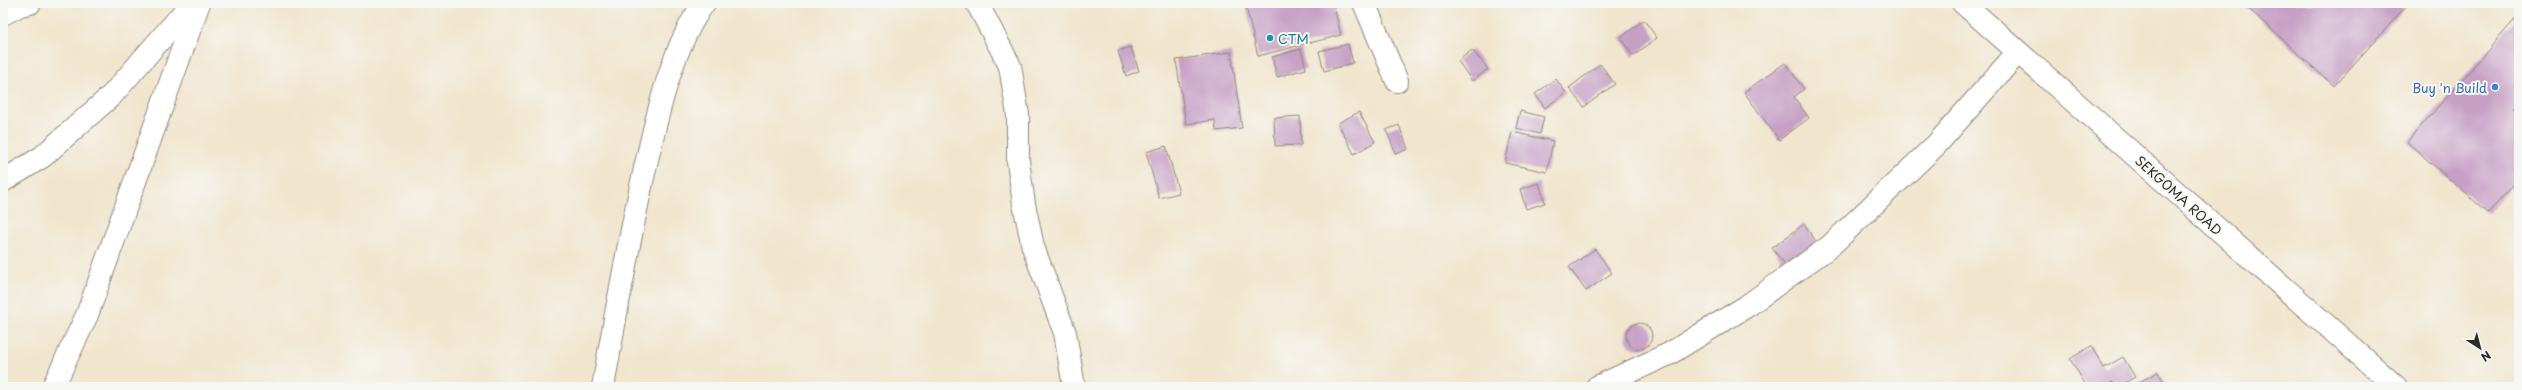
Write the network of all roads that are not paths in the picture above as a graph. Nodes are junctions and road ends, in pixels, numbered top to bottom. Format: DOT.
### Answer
graph roads {
  1 [pos="192,3"];
  2 [pos="199,3"];
  3 [pos="704,3"];
  4 [pos="977,3"];
  5 [pos="1364,3"];
  6 [pos="1963,3"];
  7 [pos="2018,52"];
  8 [pos="1397,81"];
  9 [pos="3,181"];
  10 [pos="53,387"];
  11 [pos="603,387"];
  12 [pos="1074,387"];
  13 [pos="1596,387"];
  14 [pos="2396,387"];
  1 -- 9 [label="main road"];
  2 -- 10 [label="main road"];
  3 -- 11 [label="main road"];
  4 -- 12 [label="main road"];
  5 -- 8 [label="main road"];
  6 -- 7 [label="main road, SEKGOMA ROAD"];
  7 -- 13 [label="main road"];
  7 -- 14 [label="main road, SEKGOMA ROAD"];
}
